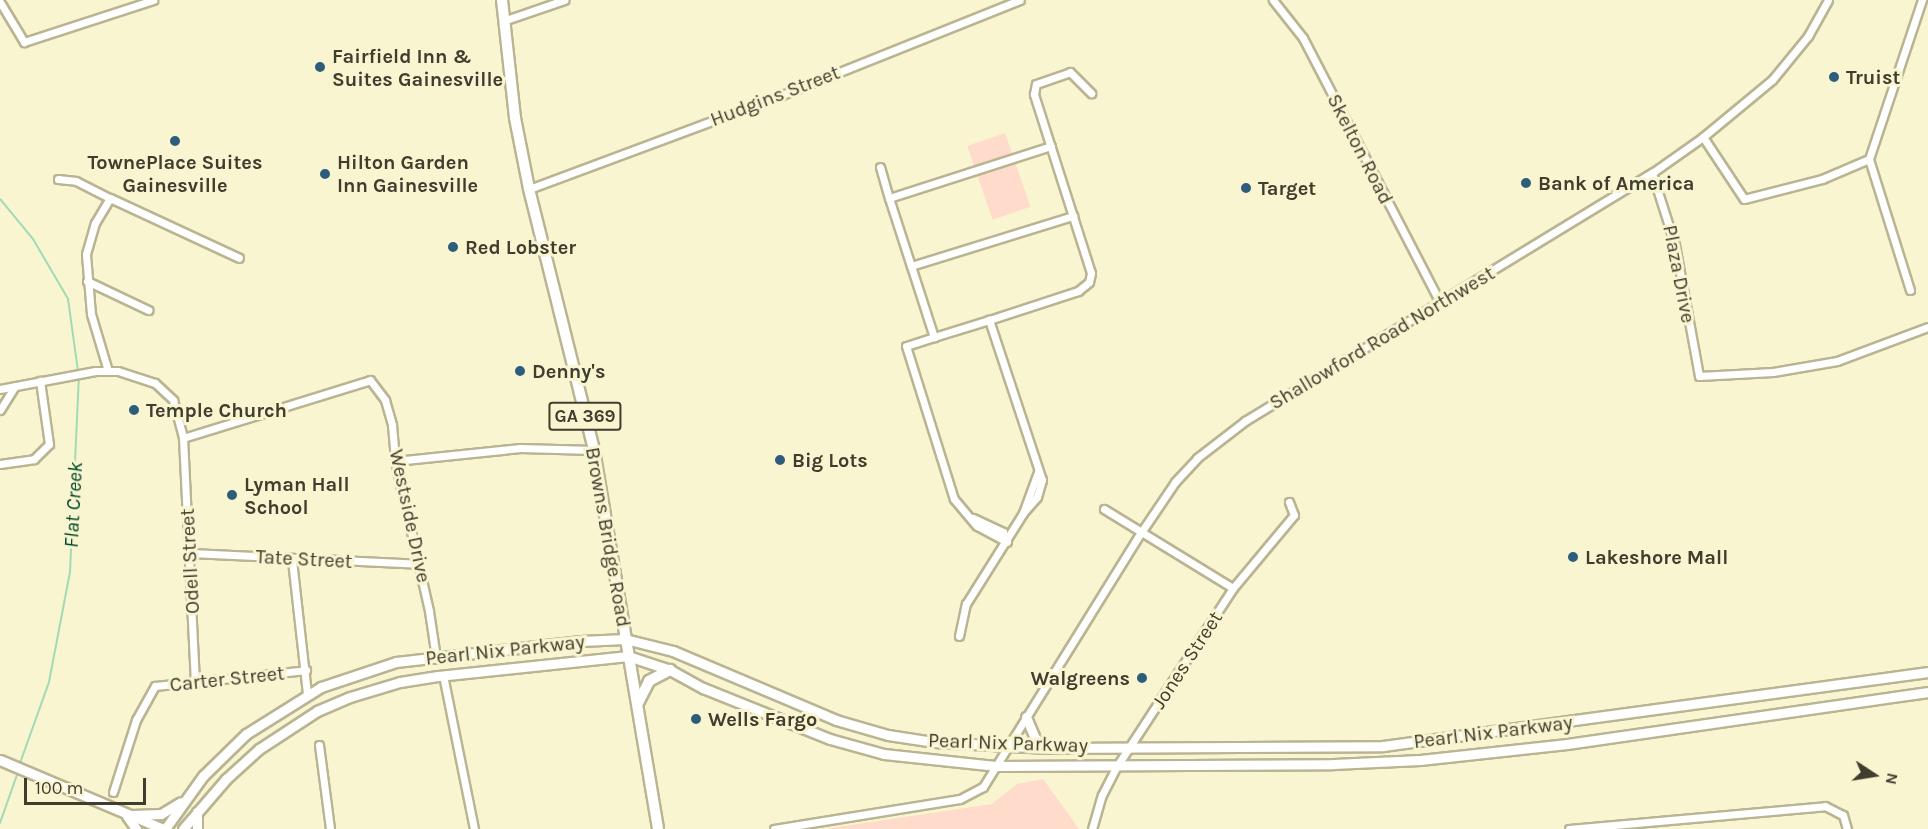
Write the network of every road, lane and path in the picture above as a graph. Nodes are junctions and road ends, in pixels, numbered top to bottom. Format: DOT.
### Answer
graph roads {
  1 [pos="153,0"];
  2 [pos="501,0"];
  3 [pos="564,0"];
  4 [pos="1020,0"];
  5 [pos="1273,0"];
  6 [pos="1828,0"];
  7 [pos="1922,0"];
  8 [pos="0,2"];
  9 [pos="503,21"];
  10 [pos="1091,93"];
  11 [pos="1703,137"];
  12 [pos="1051,146"];
  13 [pos="1869,159"];
  14 [pos="880,167"];
  15 [pos="1652,173"];
  16 [pos="58,179"];
  17 [pos="529,189"];
  18 [pos="110,198"];
  19 [pos="889,198"];
  20 [pos="1073,216"];
  21 [pos="239,258"];
  22 [pos="911,266"];
  23 [pos="87,281"];
  24 [pos="1910,290"];
  25 [pos="1440,302"];
  26 [pos="148,310"];
  27 [pos="989,320"];
  28 [pos="1928,327"];
  29 [pos="934,337"];
  30 [pos="108,371"];
  31 [pos="40,381"];
  32 [pos="15,386"];
  33 [pos="0,389"];
  34 [pos="0,410"];
  35 [pos="183,438"];
  36 [pos="594,450"];
  37 [pos="395,461"];
  38 [pos="0,464"];
  39 [pos="1289,502"];
  40 [pos="1104,509"];
  41 [pos="973,518"];
  42 [pos="992,525"];
  43 [pos="1142,531"];
  44 [pos="987,532"];
  45 [pos="1006,540"];
  46 [pos="189,554"];
  47 [pos="292,560"];
  48 [pos="420,564"];
  49 [pos="1233,588"];
  50 [pos="959,636"];
  51 [pos="626,639"];
  52 [pos="628,657"];
  53 [pos="436,658"];
  54 [pos="306,670"];
  55 [pos="669,670"];
  56 [pos="1928,672"];
  57 [pos="443,675"];
  58 [pos="195,684"];
  59 [pos="1928,692"];
  60 [pos="307,694"];
  61 [pos="638,704"];
  62 [pos="1026,717"];
  63 [pos="319,745"];
  64 [pos="1008,746"];
  65 [pos="1131,747"];
  66 [pos="1048,748"];
  67 [pos="0,760"];
  68 [pos="997,766"];
  69 [pos="1117,766"];
  70 [pos="113,792"];
  71 [pos="186,799"];
  72 [pos="197,812"];
  73 [pos="127,816"];
  74 [pos="136,829"];
  75 [pos="164,829"];
  76 [pos="183,829"];
  77 [pos="197,829"];
  78 [pos="330,829"];
  79 [pos="474,829"];
  80 [pos="658,829"];
  81 [pos="774,829"];
  82 [pos="1092,829"];
  83 [pos="1569,829"];
  84 [pos="1847,829"];
  1 -- 8 [label="street"];
  2 -- 9 [label="main road, Browns Bridge Road / GA 369"];
  3 -- 9 [label="street"];
  4 -- 17 [label="street, Hudgins Street"];
  5 -- 25 [label="street, Skelton Road"];
  6 -- 11 [label="street, Shallowford Road Northwest"];
  7 -- 13 [label="street"];
  9 -- 17 [label="main road, Browns Bridge Road / GA 369"];
  10 -- 12 [label="street"];
  11 -- 13 [label="street"];
  11 -- 15 [label="street, Shallowford Road Northwest"];
  12 -- 19 [label="street"];
  12 -- 20 [label="street"];
  13 -- 24 [label="street"];
  14 -- 19 [label="street"];
  15 -- 25 [label="street, Shallowford Road Northwest"];
  15 -- 28 [label="street, Plaza Drive"];
  16 -- 18 [label="street"];
  17 -- 36 [label="main road, Browns Bridge Road / GA 369"];
  18 -- 21 [label="street"];
  18 -- 23 [label="street"];
  19 -- 22 [label="street"];
  20 -- 22 [label="street"];
  20 -- 27 [label="street"];
  22 -- 29 [label="street"];
  23 -- 26 [label="street"];
  23 -- 30 [label="street"];
  25 -- 43 [label="street, Shallowford Road Northwest"];
  27 -- 29 [label="street"];
  27 -- 45 [label="street"];
  29 -- 41 [label="street"];
  30 -- 31 [label="street"];
  30 -- 35 [label="street, Odell Street"];
  31 -- 32 [label="street"];
  31 -- 38 [label="street"];
  32 -- 33 [label="street"];
  32 -- 34 [label="street"];
  35 -- 37 [label="street, Westside Drive"];
  35 -- 46 [label="street, Odell Street"];
  36 -- 37 [label="street"];
  36 -- 51 [label="main road, Browns Bridge Road / GA 369"];
  37 -- 48 [label="street, Westside Drive"];
  39 -- 49 [label="street, Jones Street"];
  40 -- 43 [label="street"];
  41 -- 42 [label="street"];
  41 -- 44 [label="street"];
  42 -- 44 [label="street"];
  42 -- 45 [label="street"];
  43 -- 49 [label="street"];
  43 -- 62 [label="street, Shallowford Road Northwest"];
  44 -- 45 [label="street"];
  45 -- 50 [label="street"];
  46 -- 47 [label="street, Tate Street"];
  46 -- 58 [label="street, Odell Street"];
  47 -- 48 [label="street, Tate Street"];
  47 -- 54 [label="street"];
  48 -- 53 [label="street, Westside Drive"];
  49 -- 65 [label="street, Jones Street"];
  51 -- 52 [label="main road, Browns Bridge Road / GA 369"];
  51 -- 53 [label="main road, Pearl Nix Parkway"];
  51 -- 64 [label="main road, Pearl Nix Parkway"];
  52 -- 55 [label="main road, Pearl Nix Parkway"];
  52 -- 57 [label="main road, Pearl Nix Parkway"];
  52 -- 61 [label="main road, Browns Bridge Road / GA 369"];
  53 -- 60 [label="main road, Pearl Nix Parkway"];
  54 -- 58 [label="street, Carter Street"];
  54 -- 60 [label="street"];
  55 -- 61 [label="main road"];
  55 -- 68 [label="main road, Pearl Nix Parkway"];
  56 -- 65 [label="main road, Pearl Nix Parkway"];
  57 -- 72 [label="main road, Pearl Nix Parkway"];
  57 -- 79 [label="street"];
  58 -- 70 [label="street, Carter Street"];
  59 -- 69 [label="main road, Pearl Nix Parkway"];
  60 -- 71 [label="main road, Pearl Nix Parkway"];
  61 -- 80 [label="main road, Browns Bridge Road / GA 369"];
  62 -- 64 [label="street, Shallowford Road Northwest"];
  62 -- 66 [label="main road"];
  63 -- 78 [label="street"];
  64 -- 66 [label="main road, Pearl Nix Parkway"];
  64 -- 68 [label="street, Shallowford Road Northwest"];
  65 -- 66 [label="main road, Pearl Nix Parkway"];
  65 -- 69 [label="street, Jones Street"];
  67 -- 73 [label="main road"];
  68 -- 69 [label="main road, Pearl Nix Parkway"];
  68 -- 81 [label="street, Shallowford Road Northwest"];
  69 -- 82 [label="street, Jones Street"];
  71 -- 73 [label="main road"];
  71 -- 75 [label="main road, Pearl Nix Parkway"];
  72 -- 76 [label="main road, Pearl Nix Parkway"];
  72 -- 77 [label="main road"];
  73 -- 74 [label="main road"];
  73 -- 75 [label="main road"];
  83 -- 84 [label="street"];
}
